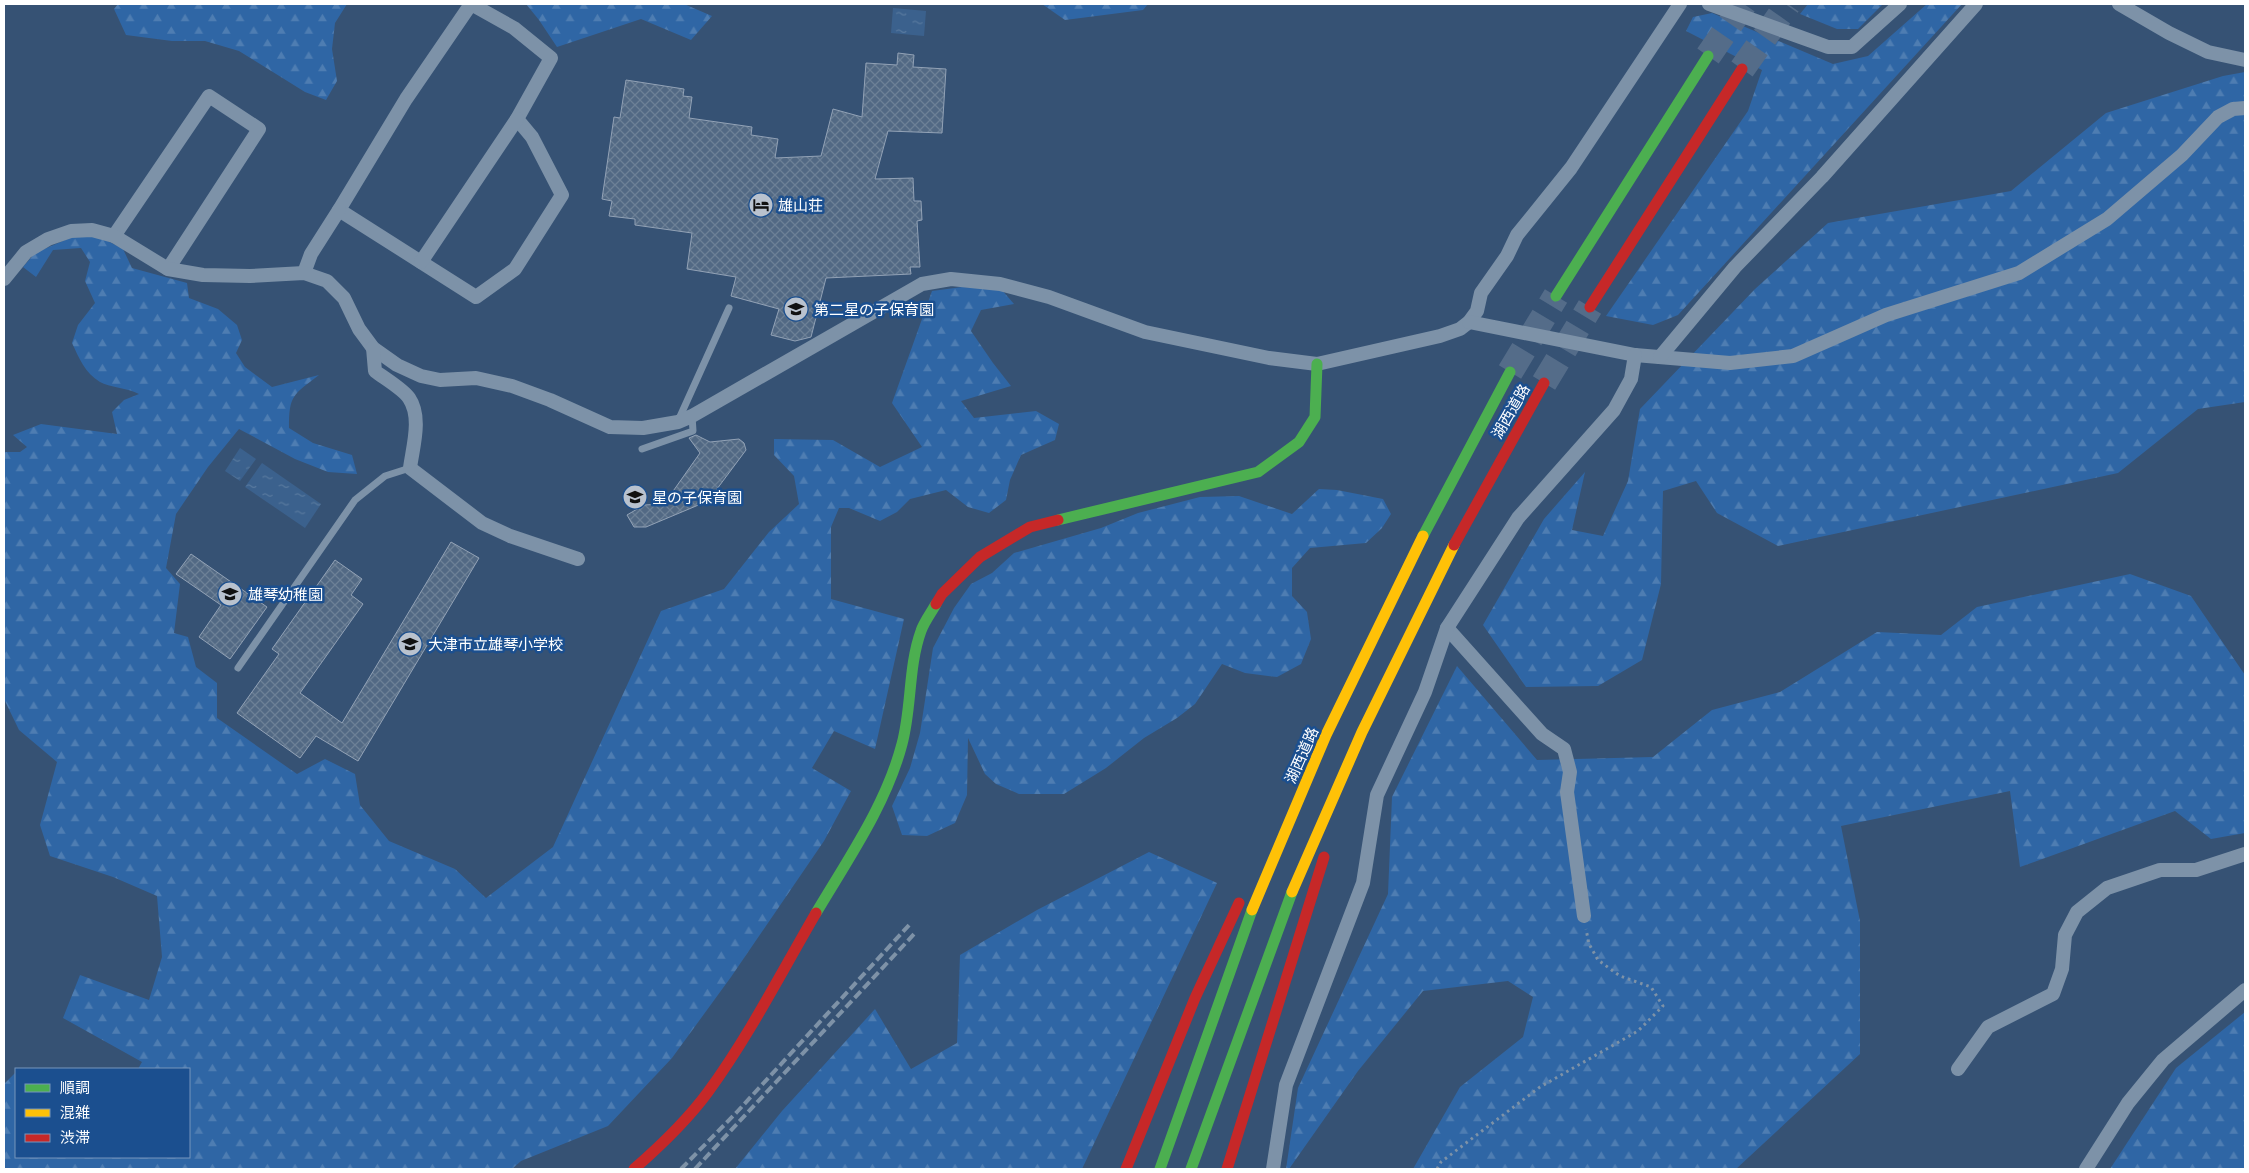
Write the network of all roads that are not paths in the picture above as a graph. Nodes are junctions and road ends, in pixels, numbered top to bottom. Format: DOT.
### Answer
graph roads {
  1 [pos="1680,4"];
  2 [pos="1710,4"];
  3 [pos="1900,4"];
  4 [pos="1976,4"];
  5 [pos="2119,4"];
  6 [pos="1708,56"];
  7 [pos="2245,60"];
  8 [pos="1742,69"];
  9 [pos="2245,108"];
  10 [pos="516,119"];
  11 [pos="339,210"];
  12 [pos="114,236"];
  13 [pos="421,262"];
  14 [pos="168,269"];
  15 [pos="304,273"];
  16 [pos="4,279"];
  17 [pos="1556,296"];
  18 [pos="1590,307"];
  19 [pos="729,308"];
  20 [pos="1469,322"];
  21 [pos="373,348"];
  22 [pos="1635,355"];
  23 [pos="1660,357"];
  24 [pos="1317,364"];
  25 [pos="1510,372"];
  26 [pos="1544,383"];
  27 [pos="692,416"];
  28 [pos="678,422"];
  29 [pos="642,450"];
  30 [pos="410,468"];
  31 [pos="578,558"];
  32 [pos="1446,628"];
  33 [pos="238,668"];
  34 [pos="1380,693"];
  35 [pos="1324,740"];
  36 [pos="1333,828"];
  37 [pos="1327,846"];
  38 [pos="2245,854"];
  39 [pos="1259,864"];
  40 [pos="1242,896"];
  41 [pos="1584,916"];
  42 [pos="2245,990"];
  43 [pos="1958,1069"];
  44 [pos="634,1169"];
  45 [pos="1126,1169"];
  46 [pos="1160,1169"];
  47 [pos="1191,1169"];
  48 [pos="1227,1169"];
  49 [pos="1273,1169"];
  50 [pos="2086,1169"];
  1 -- 20 [label="street"];
  2 -- 3 [label="street"];
  4 -- 23 [label="street"];
  5 -- 7 [label="street"];
  6 -- 17 [label="main road"];
  8 -- 18 [label="main road"];
  9 -- 23 [label="street"];
  10 -- 11 [label="street"];
  10 -- 13 [label="street"];
  10 -- 13 [label="street"];
  11 -- 13 [label="street"];
  11 -- 15 [label="street"];
  12 -- 14 [label="street"];
  12 -- 14 [label="street"];
  12 -- 16 [label="street"];
  14 -- 15 [label="street"];
  15 -- 21 [label="street"];
  19 -- 28 [label="lane"];
  20 -- 22 [label="street"];
  20 -- 24 [label="street"];
  21 -- 28 [label="street"];
  21 -- 30 [label="street"];
  22 -- 23 [label="street"];
  22 -- 32 [label="street"];
  24 -- 27 [label="street"];
  24 -- 44 [label="main road"];
  25 -- 35 [label="main road, 湖西道路"];
  26 -- 34 [label="main road, 湖西道路"];
  27 -- 28 [label="street"];
  27 -- 29 [label="lane"];
  30 -- 31 [label="street"];
  30 -- 33 [label="lane"];
  32 -- 41 [label="street"];
  32 -- 49 [label="street"];
  34 -- 36 [label="main road"];
  34 -- 47 [label="main road, 湖西道路"];
  35 -- 39 [label="main road"];
  35 -- 46 [label="main road, 湖西道路"];
  37 -- 48 [label="main road"];
  38 -- 43 [label="street"];
  40 -- 45 [label="main road"];
  42 -- 50 [label="street"];
}
